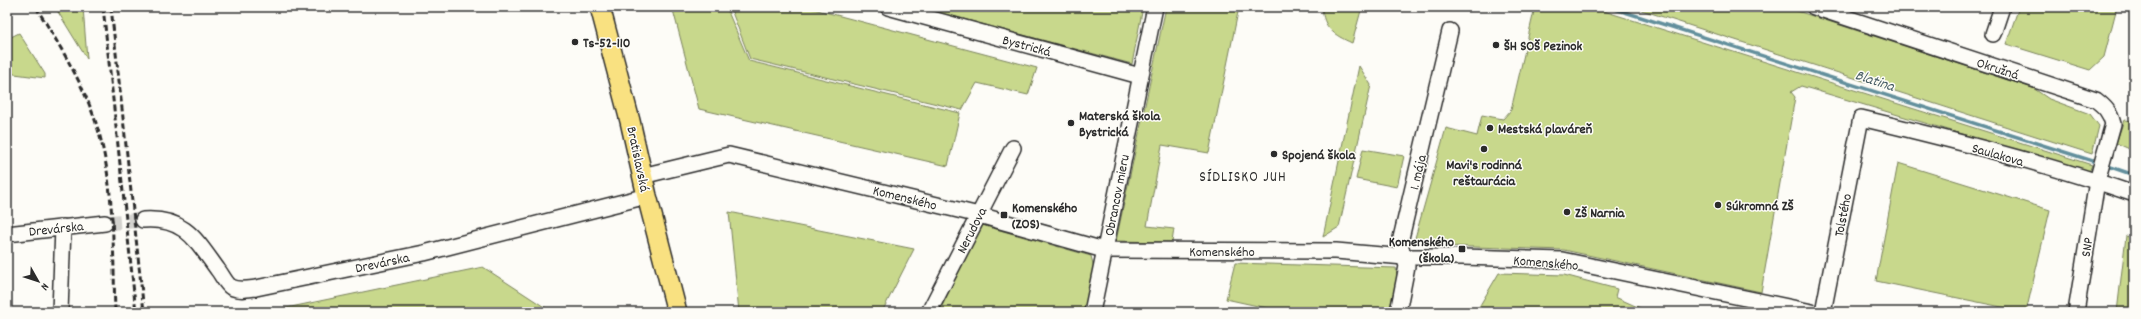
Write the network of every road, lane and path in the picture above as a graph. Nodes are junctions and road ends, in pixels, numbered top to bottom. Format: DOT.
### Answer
graph roads {
  1 [pos="600,7"];
  2 [pos="888,7"];
  3 [pos="1155,7"];
  4 [pos="1814,7"];
  5 [pos="2002,7"];
  6 [pos="916,10"];
  7 [pos="1450,31"];
  8 [pos="1993,34"];
  9 [pos="1140,76"];
  10 [pos="1861,118"];
  11 [pos="1013,148"];
  12 [pos="642,176"];
  13 [pos="2098,177"];
  14 [pos="2134,194"];
  15 [pos="647,196"];
  16 [pos="979,215"];
  17 [pos="143,220"];
  18 [pos="105,224"];
  19 [pos="63,227"];
  20 [pos="7,234"];
  21 [pos="1104,250"];
  22 [pos="1404,257"];
  23 [pos="60,312"];
  24 [pos="677,312"];
  25 [pos="929,312"];
  26 [pos="1092,312"];
  27 [pos="1398,312"];
  28 [pos="1812,312"];
  29 [pos="1823,312"];
  30 [pos="2076,312"];
  1 -- 12 [label="main road, Bratislavská"];
  2 -- 6 [label="street, Bystrická"];
  3 -- 9 [label="street, Obrancov mieru"];
  4 -- 13 [label="street, Okružná"];
  5 -- 8 [label="street"];
  6 -- 9 [label="street, Bystrická"];
  7 -- 22 [label="street, 1. mája"];
  9 -- 21 [label="street, Obrancov mieru"];
  10 -- 13 [label="street, Saulakova"];
  10 -- 29 [label="street, Tolstého"];
  11 -- 16 [label="street, Nerudova"];
  12 -- 15 [label="main road, Bratislavská"];
  12 -- 16 [label="street, Komenského"];
  13 -- 14 [label="street, Saulakova"];
  13 -- 30 [label="street, SNP"];
  15 -- 17 [label="street, Drevárska"];
  15 -- 24 [label="main road, Bratislavská"];
  16 -- 21 [label="street, Komenského"];
  16 -- 25 [label="street, Nerudova"];
  18 -- 19 [label="street, Drevárska"];
  19 -- 20 [label="street, Drevárska"];
  19 -- 23 [label="street"];
  21 -- 22 [label="street, Komenského"];
  21 -- 26 [label="street, Obrancov mieru"];
  22 -- 27 [label="street, 1. mája"];
  22 -- 28 [label="street, Komenského"];
}
